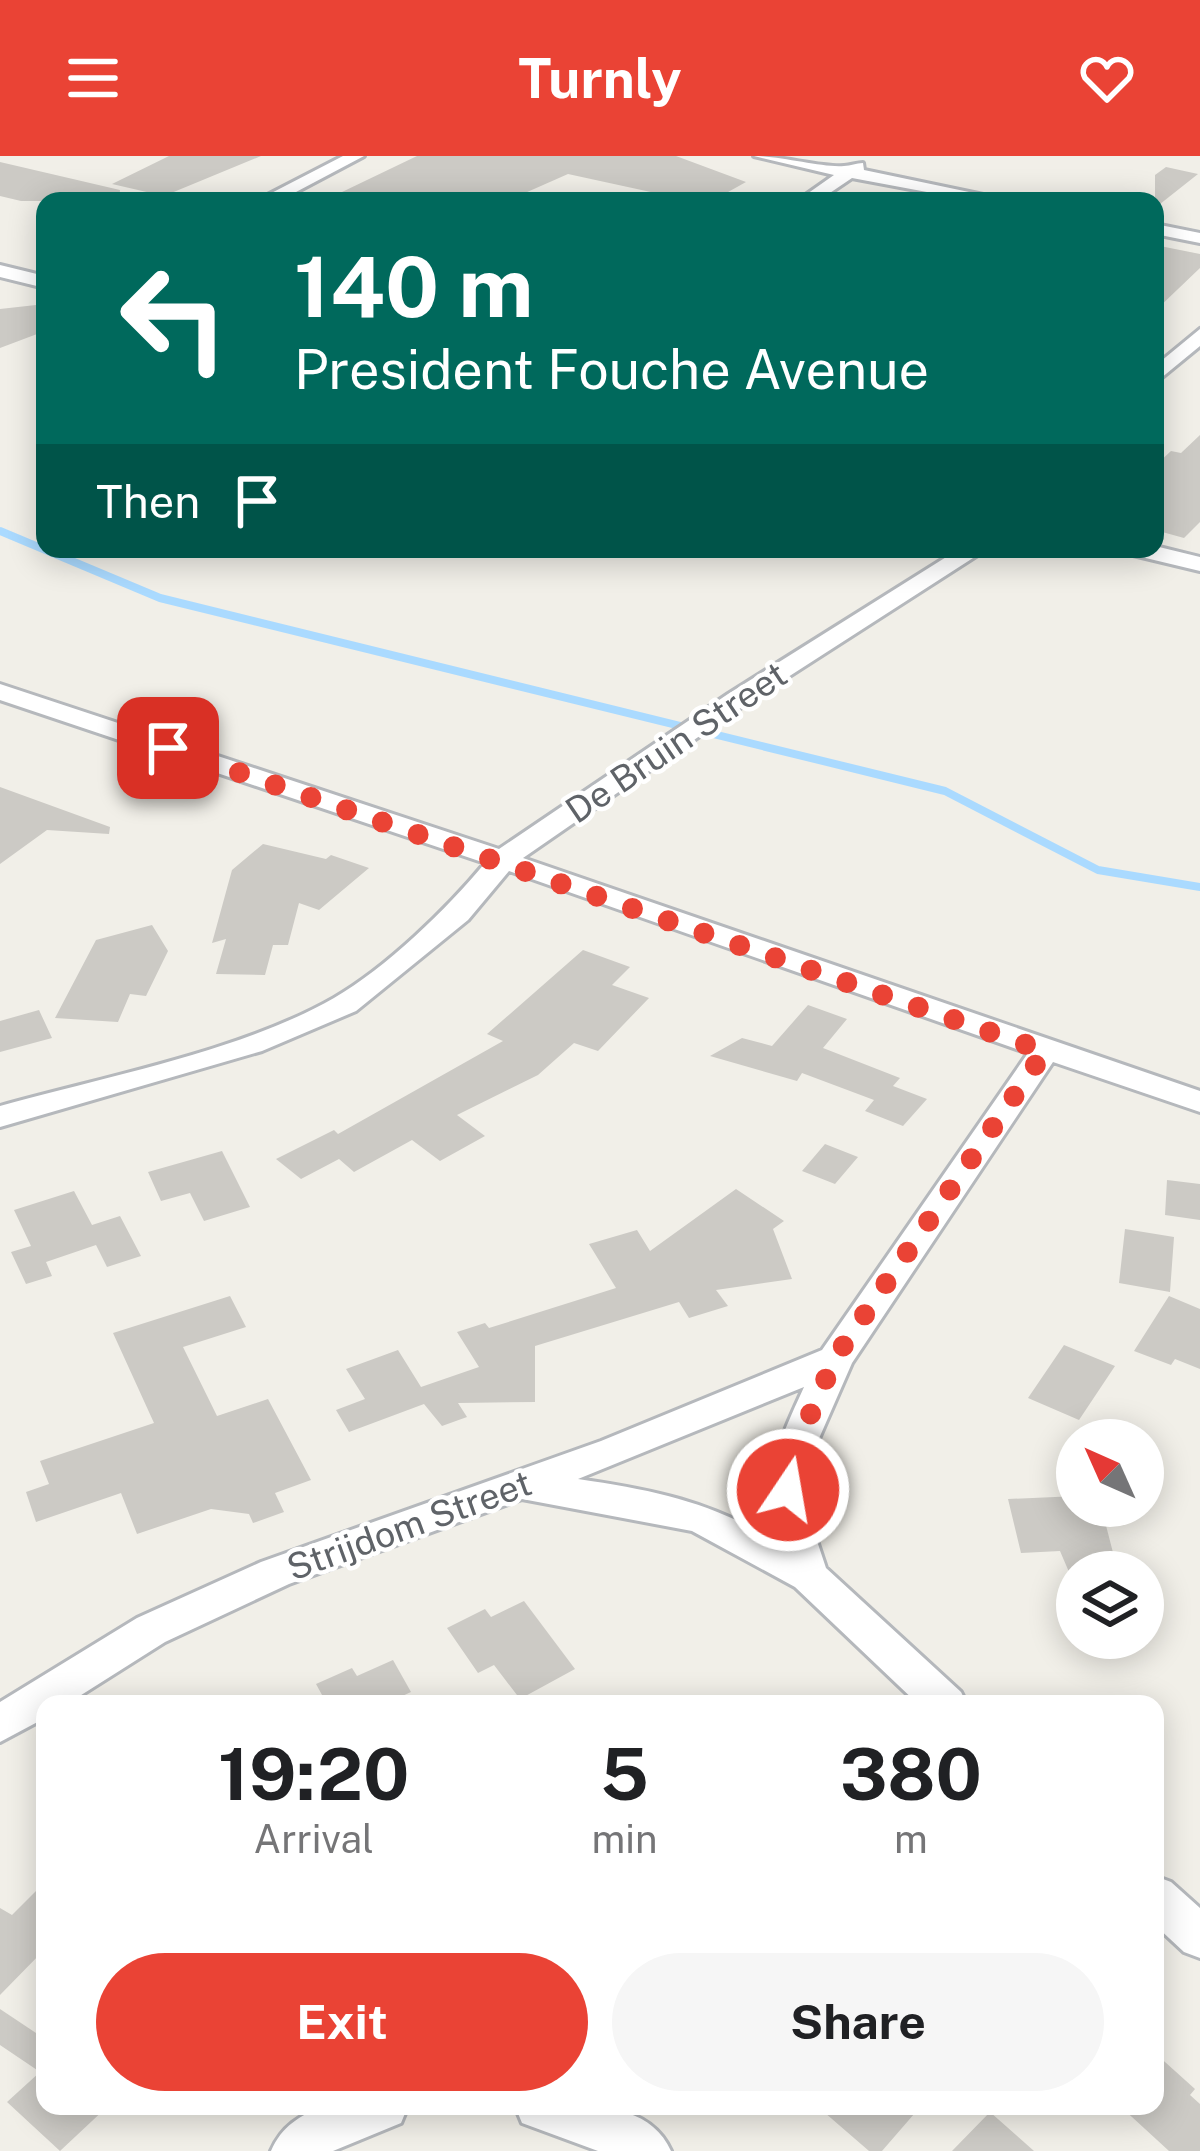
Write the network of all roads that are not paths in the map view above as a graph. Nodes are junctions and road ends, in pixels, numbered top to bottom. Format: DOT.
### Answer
graph roads {
  1 [pos="356,156"];
  2 [pos="762,156"];
  3 [pos="874,156"];
  4 [pos="849,172"];
  5 [pos="283,192"];
  6 [pos="819,192"];
  7 [pos="955,192"];
  8 [pos="1164,231"];
  9 [pos="1200,238"];
  10 [pos="0,271"];
  11 [pos="36,280"];
  12 [pos="1200,335"];
  13 [pos="1164,369"];
  14 [pos="1164,555"];
  15 [pos="961,558"];
  16 [pos="1200,564"];
  17 [pos="0,692"];
  18 [pos="503,860"];
  19 [pos="1045,1051"];
  20 [pos="1200,1102"];
  21 [pos="0,1117"];
  22 [pos="835,1358"];
  23 [pos="519,1485"];
  24 [pos="808,1576"];
  25 [pos="44,1695"];
  26 [pos="936,1695"];
  27 [pos="36,1700"];
  28 [pos="0,1724"];
  29 [pos="1164,1904"];
  30 [pos="1200,1937"];
  31 [pos="362,2115"];
  32 [pos="573,2115"];
  33 [pos="296,2151"];
  34 [pos="646,2151"];
  1 -- 5 [label="street"];
  2 -- 4 [label="street"];
  3 -- 4 [label="street"];
  4 -- 6 [label="street"];
  4 -- 7 [label="street"];
  8 -- 9 [label="street"];
  10 -- 11 [label="street"];
  12 -- 13 [label="street"];
  14 -- 16 [label="street"];
  15 -- 18 [label="street, De Bruin Street"];
  17 -- 18 [label="street"];
  18 -- 19 [label="street"];
  18 -- 21 [label="street, De Bruin Street"];
  19 -- 20 [label="street"];
  19 -- 22 [label="street"];
  22 -- 23 [label="street, Strijdom Street"];
  22 -- 24 [label="street"];
  23 -- 24 [label="street"];
  23 -- 25 [label="street, Strijdom Street"];
  24 -- 26 [label="street"];
  27 -- 28 [label="street, Strijdom Street"];
  29 -- 30 [label="street"];
  31 -- 33 [label="street"];
  32 -- 34 [label="street"];
}
